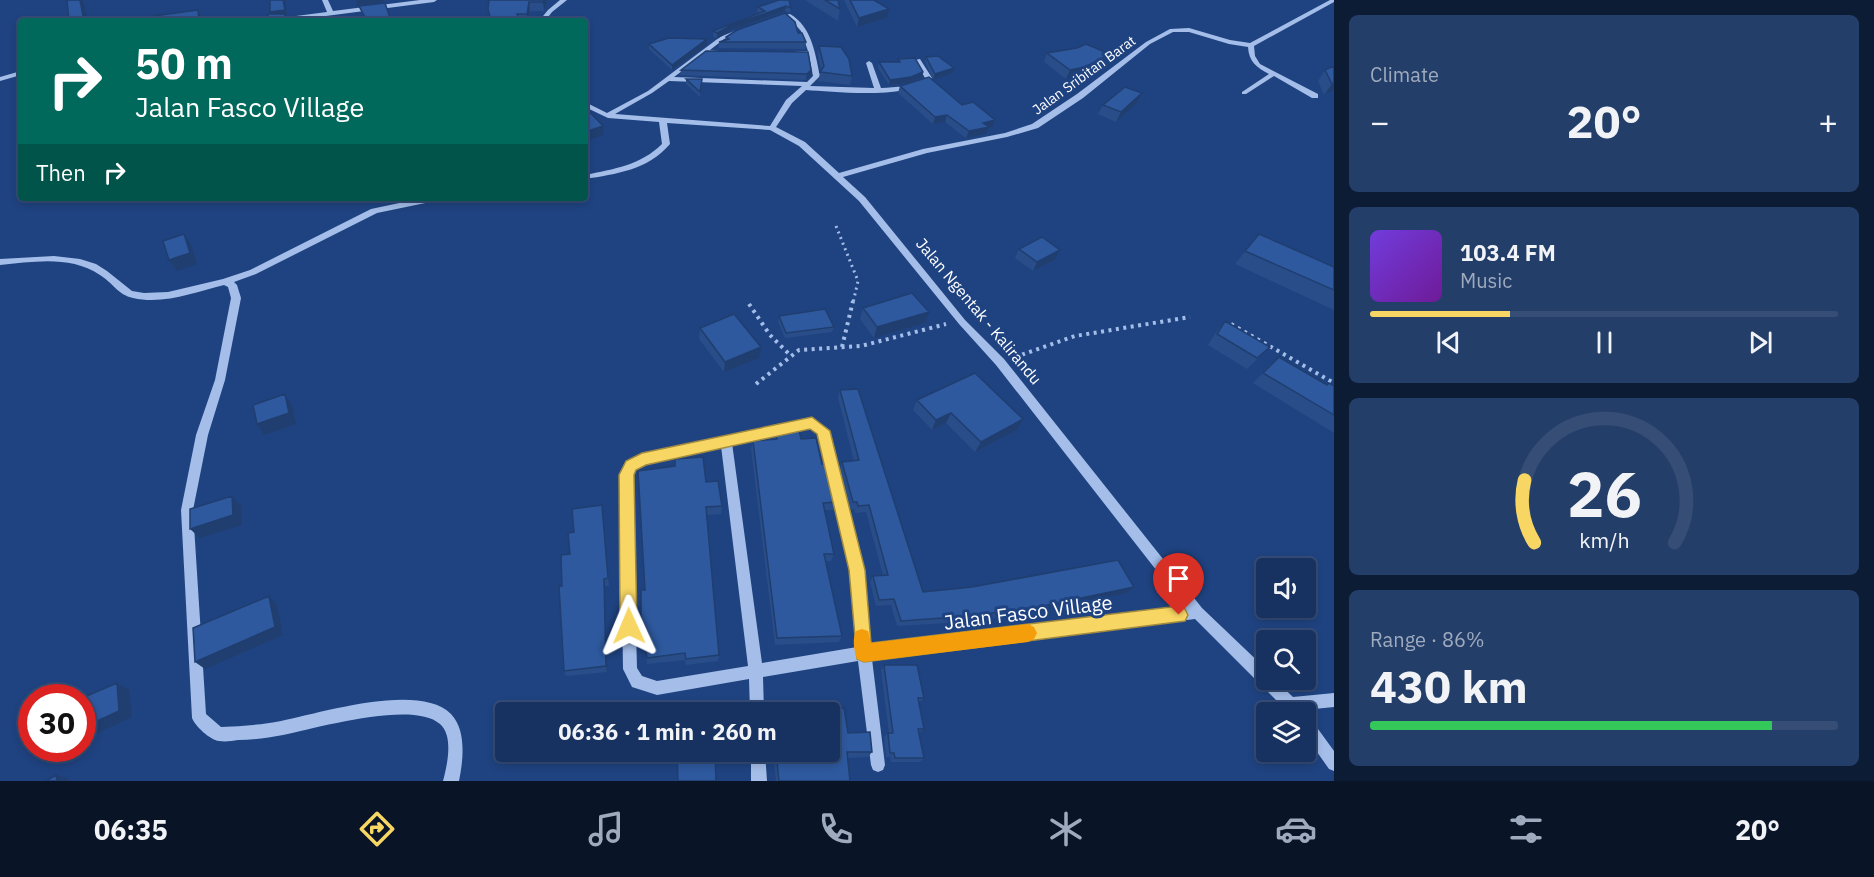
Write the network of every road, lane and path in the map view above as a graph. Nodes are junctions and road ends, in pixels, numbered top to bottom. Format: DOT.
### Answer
graph roads {
  1 [pos="325,0"];
  2 [pos="434,0"];
  3 [pos="564,0"];
  4 [pos="1334,0"];
  5 [pos="330,12"];
  6 [pos="292,18"];
  7 [pos="544,18"];
  8 [pos="768,21"];
  9 [pos="748,28"];
  10 [pos="1251,45"];
  11 [pos="703,52"];
  12 [pos="724,52"];
  13 [pos="787,53"];
  14 [pos="812,53"];
  15 [pos="918,60"];
  16 [pos="869,63"];
  17 [pos="18,74"];
  18 [pos="1273,74"];
  19 [pos="0,79"];
  20 [pos="667,80"];
  21 [pos="809,86"];
  22 [pos="878,89"];
  23 [pos="1244,93"];
  24 [pos="1315,96"];
  25 [pos="588,106"];
  26 [pos="608,116"];
  27 [pos="663,121"];
  28 [pos="772,128"];
  29 [pos="588,176"];
  30 [pos="838,176"];
  31 [pos="421,201"];
  32 [pos="836,226"];
  33 [pos="0,262"];
  34 [pos="225,282"];
  35 [pos="749,304"];
  36 [pos="1190,317"];
  37 [pos="962,322"];
  38 [pos="1231,324"];
  39 [pos="842,348"];
  40 [pos="790,355"];
  41 [pos="1000,362"];
  42 [pos="1334,383"];
  43 [pos="756,384"];
  44 [pos="726,440"];
  45 [pos="1197,612"];
  46 [pos="864,653"];
  47 [pos="1256,669"];
  48 [pos="756,672"];
  49 [pos="1277,690"];
  50 [pos="1334,700"];
  51 [pos="757,702"];
  52 [pos="1288,702"];
  53 [pos="1316,704"];
  54 [pos="1316,739"];
  55 [pos="758,762"];
  56 [pos="1334,764"];
  57 [pos="878,765"];
  58 [pos="452,781"];
  59 [pos="759,781"];
  1 -- 5 [label="street"];
  2 -- 5 [label="street"];
  3 -- 7 [label="street"];
  4 -- 10 [label="street"];
  5 -- 6 [label="street"];
  8 -- 14 [label="street"];
  9 -- 11 [label="street"];
  10 -- 18 [label="street"];
  10 -- 30 [label="street, Jalan Sribitan Barat"];
  11 -- 12 [label="street"];
  11 -- 20 [label="street"];
  13 -- 14 [label="street"];
  14 -- 21 [label="street"];
  15 -- 22 [label="street"];
  16 -- 22 [label="street"];
  17 -- 19 [label="street"];
  18 -- 23 [label="street"];
  18 -- 24 [label="street"];
  20 -- 21 [label="street"];
  20 -- 26 [label="street"];
  21 -- 22 [label="street"];
  21 -- 28 [label="street"];
  25 -- 26 [label="street, Jalan Ngentak - Kalirandu"];
  26 -- 27 [label="street, Jalan Ngentak - Kalirandu"];
  27 -- 28 [label="street, Jalan Ngentak - Kalirandu"];
  27 -- 29 [label="street"];
  28 -- 30 [label="street, Jalan Ngentak - Kalirandu"];
  30 -- 37 [label="street, Jalan Ngentak - Kalirandu"];
  31 -- 34 [label="street"];
  32 -- 39 [label="path"];
  33 -- 34 [label="street"];
  34 -- 58 [label="street"];
  35 -- 40 [label="path"];
  36 -- 41 [label="path"];
  37 -- 39 [label="path"];
  37 -- 41 [label="street, Jalan Ngentak - Kalirandu"];
  38 -- 42 [label="path"];
  39 -- 40 [label="path"];
  40 -- 43 [label="path"];
  41 -- 45 [label="street, Jalan Ngentak - Kalirandu"];
  44 -- 46 [label="street, Jalan Fasco Village"];
  44 -- 48 [label="street"];
  44 -- 48 [label="street, Jalan Fasco Village"];
  45 -- 46 [label="street, Jalan Fasco Village"];
  45 -- 47 [label="street, Jalan Ngentak - Kalirandu"];
  46 -- 48 [label="street, Jalan Fasco Village"];
  46 -- 57 [label="street, Jalan Fasco Village"];
  48 -- 51 [label="street"];
  49 -- 52 [label="street, Jalan Ngentak - Kalirandu"];
  50 -- 53 [label="street"];
  54 -- 56 [label="street"];
  55 -- 59 [label="street"];
}
